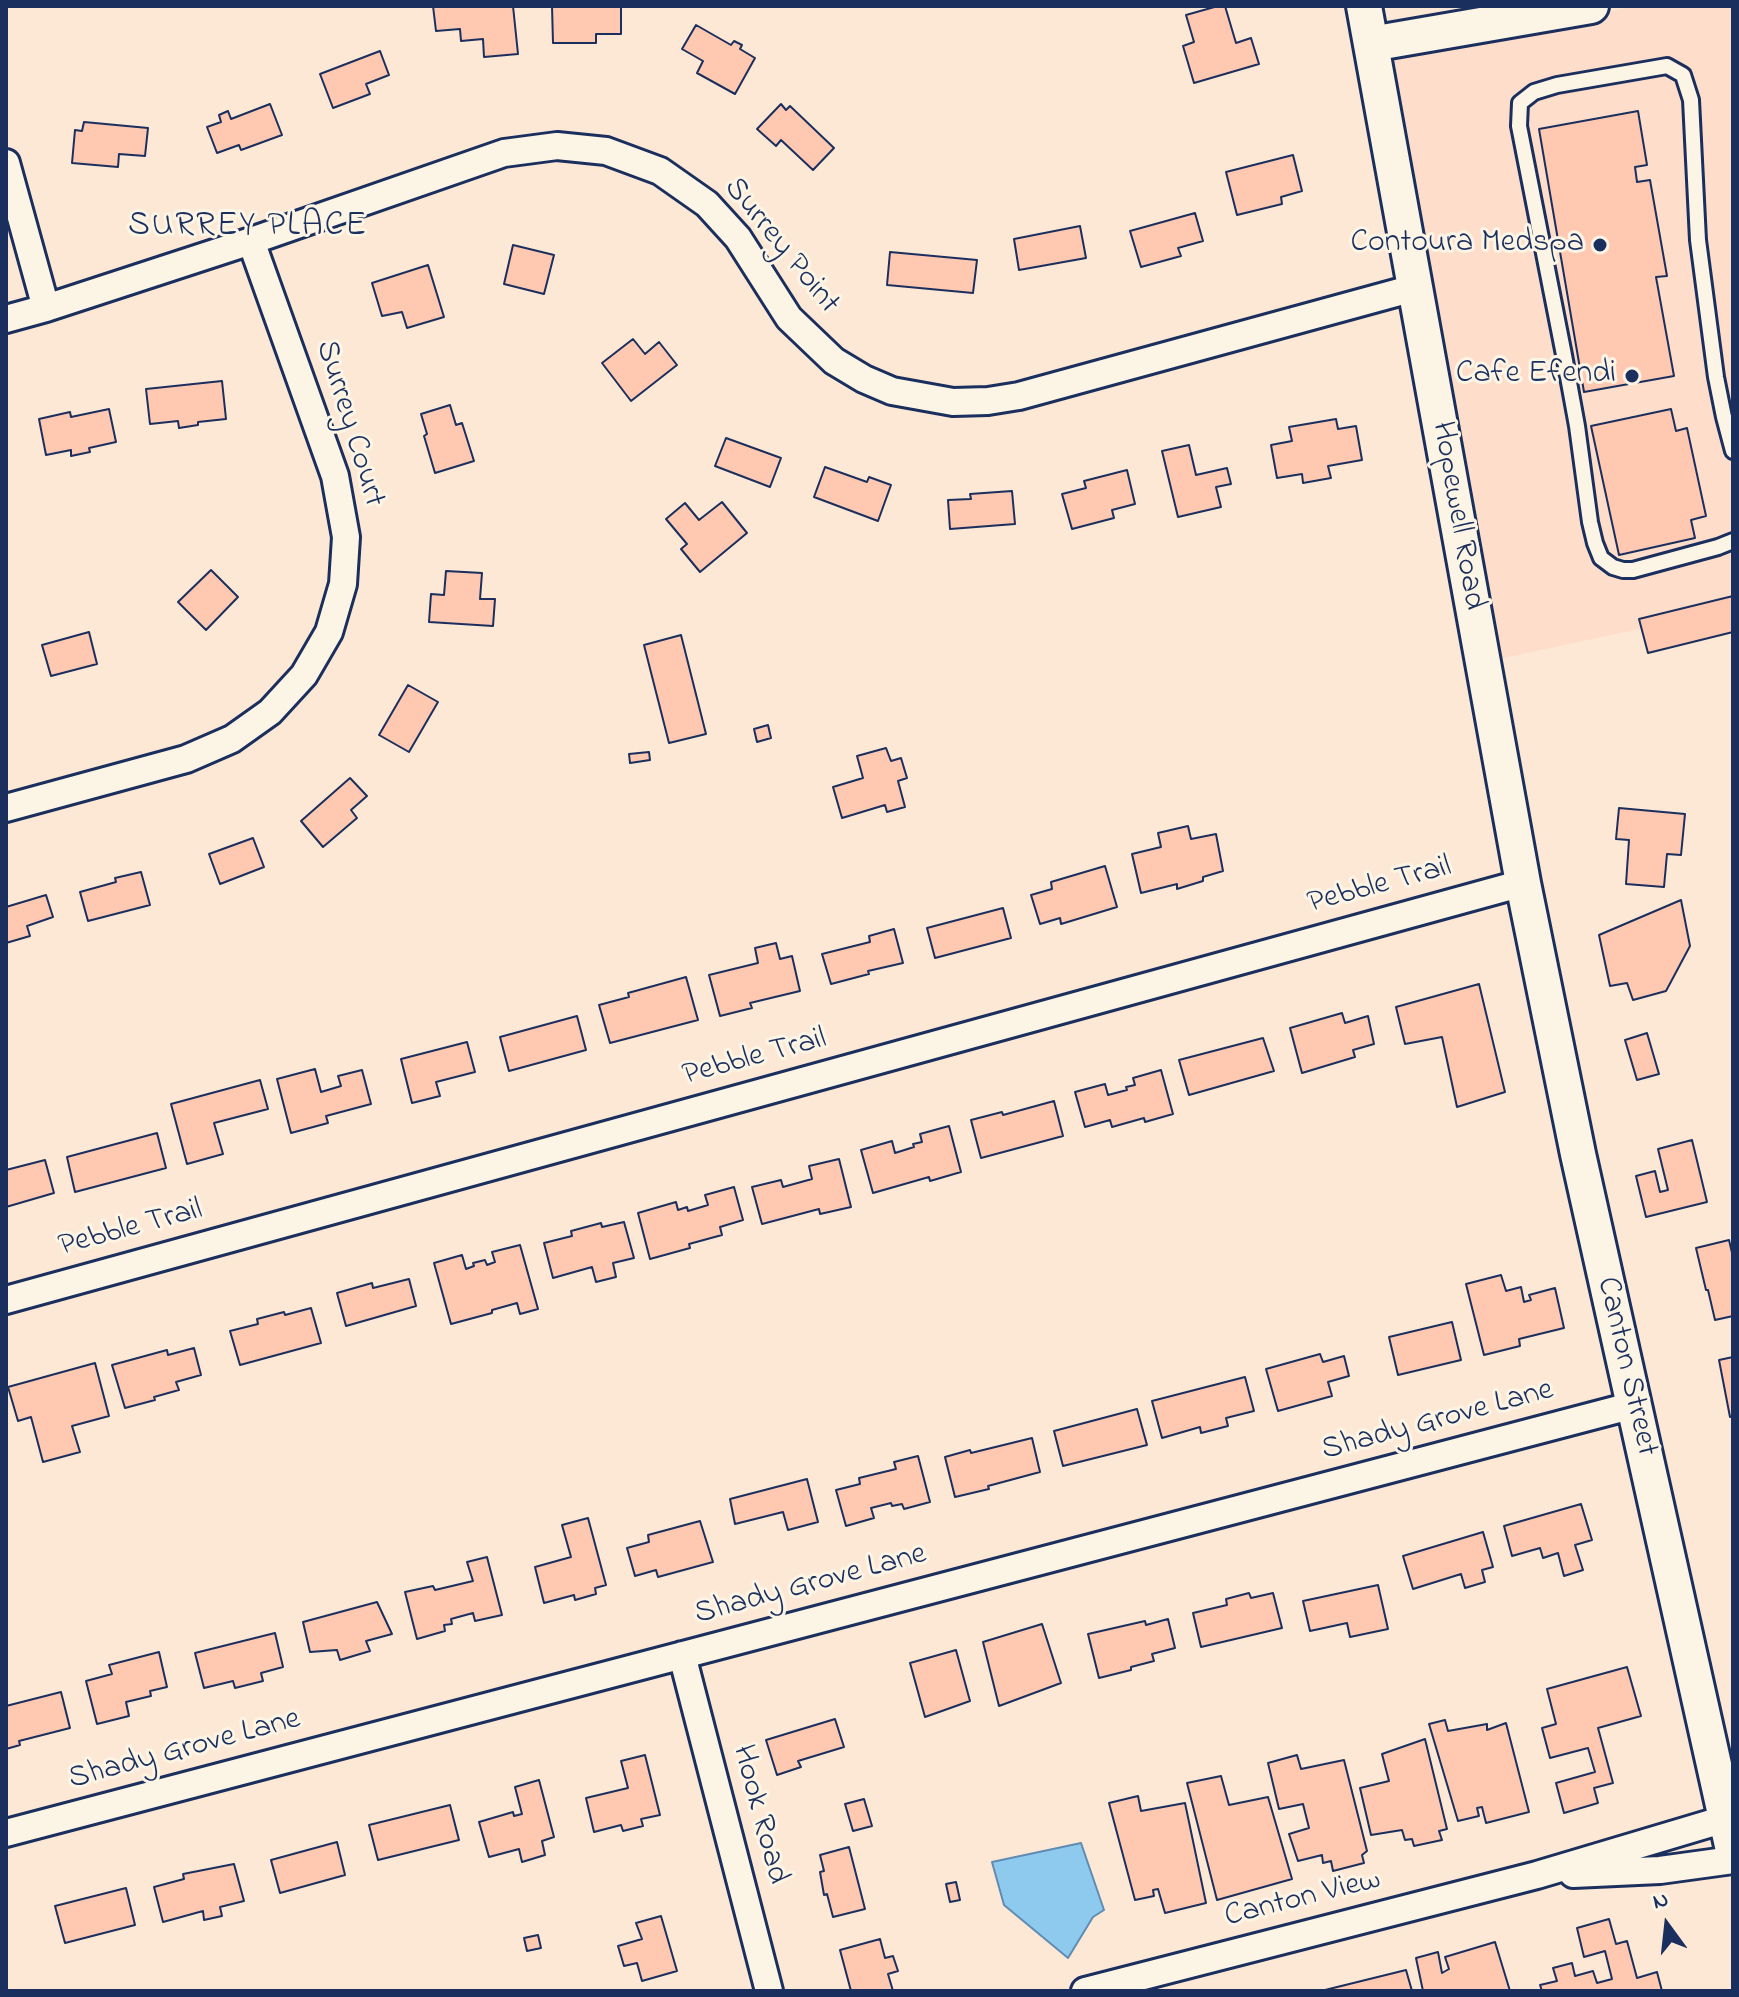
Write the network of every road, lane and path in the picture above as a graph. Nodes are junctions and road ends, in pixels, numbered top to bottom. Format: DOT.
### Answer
graph roads {
  1 [pos="1364,6"];
  2 [pos="1591,6"];
  3 [pos="1371,44"];
  4 [pos="6,163"];
  5 [pos="251,241"];
  6 [pos="1414,288"];
  7 [pos="46,308"];
  8 [pos="6,319"];
  9 [pos="1733,373"];
  10 [pos="1716,377"];
  11 [pos="1733,451"];
  12 [pos="1733,541"];
  13 [pos="6,808"];
  14 [pos="1523,883"];
  15 [pos="6,1300"];
  16 [pos="1634,1405"];
  17 [pos="682,1655"];
  18 [pos="6,1833"];
  19 [pos="1729,1835"];
  20 [pos="1657,1839"];
  21 [pos="1733,1860"];
  22 [pos="1666,1870"];
  23 [pos="1537,1875"];
  24 [pos="769,1991"];
  25 [pos="1085,1991"];
  1 -- 3 [label="street, Hopewell Road"];
  2 -- 3 [label="street"];
  3 -- 6 [label="street, Hopewell Road"];
  4 -- 7 [label="street"];
  5 -- 6 [label="street, Surrey Point"];
  5 -- 7 [label="street, Surrey Point"];
  5 -- 13 [label="street, Surrey Court"];
  6 -- 14 [label="street, Hopewell Road"];
  7 -- 8 [label="street, Surrey Point"];
  9 -- 10 [label="lane"];
  10 -- 11 [label="lane"];
  10 -- 12 [label="lane"];
  14 -- 15 [label="street, Pebble Trail"];
  14 -- 16 [label="street, Canton Street"];
  16 -- 17 [label="street, Shady Grove Lane"];
  16 -- 19 [label="street, Canton Street"];
  17 -- 18 [label="street, Shady Grove Lane"];
  17 -- 24 [label="street, Hook Road"];
  19 -- 20 [label="street, Canton View"];
  20 -- 22 [label="street"];
  20 -- 23 [label="street, Canton View"];
  21 -- 22 [label="street, Canton View"];
  22 -- 23 [label="street, Canton View"];
  23 -- 25 [label="street, Canton View"];
}
